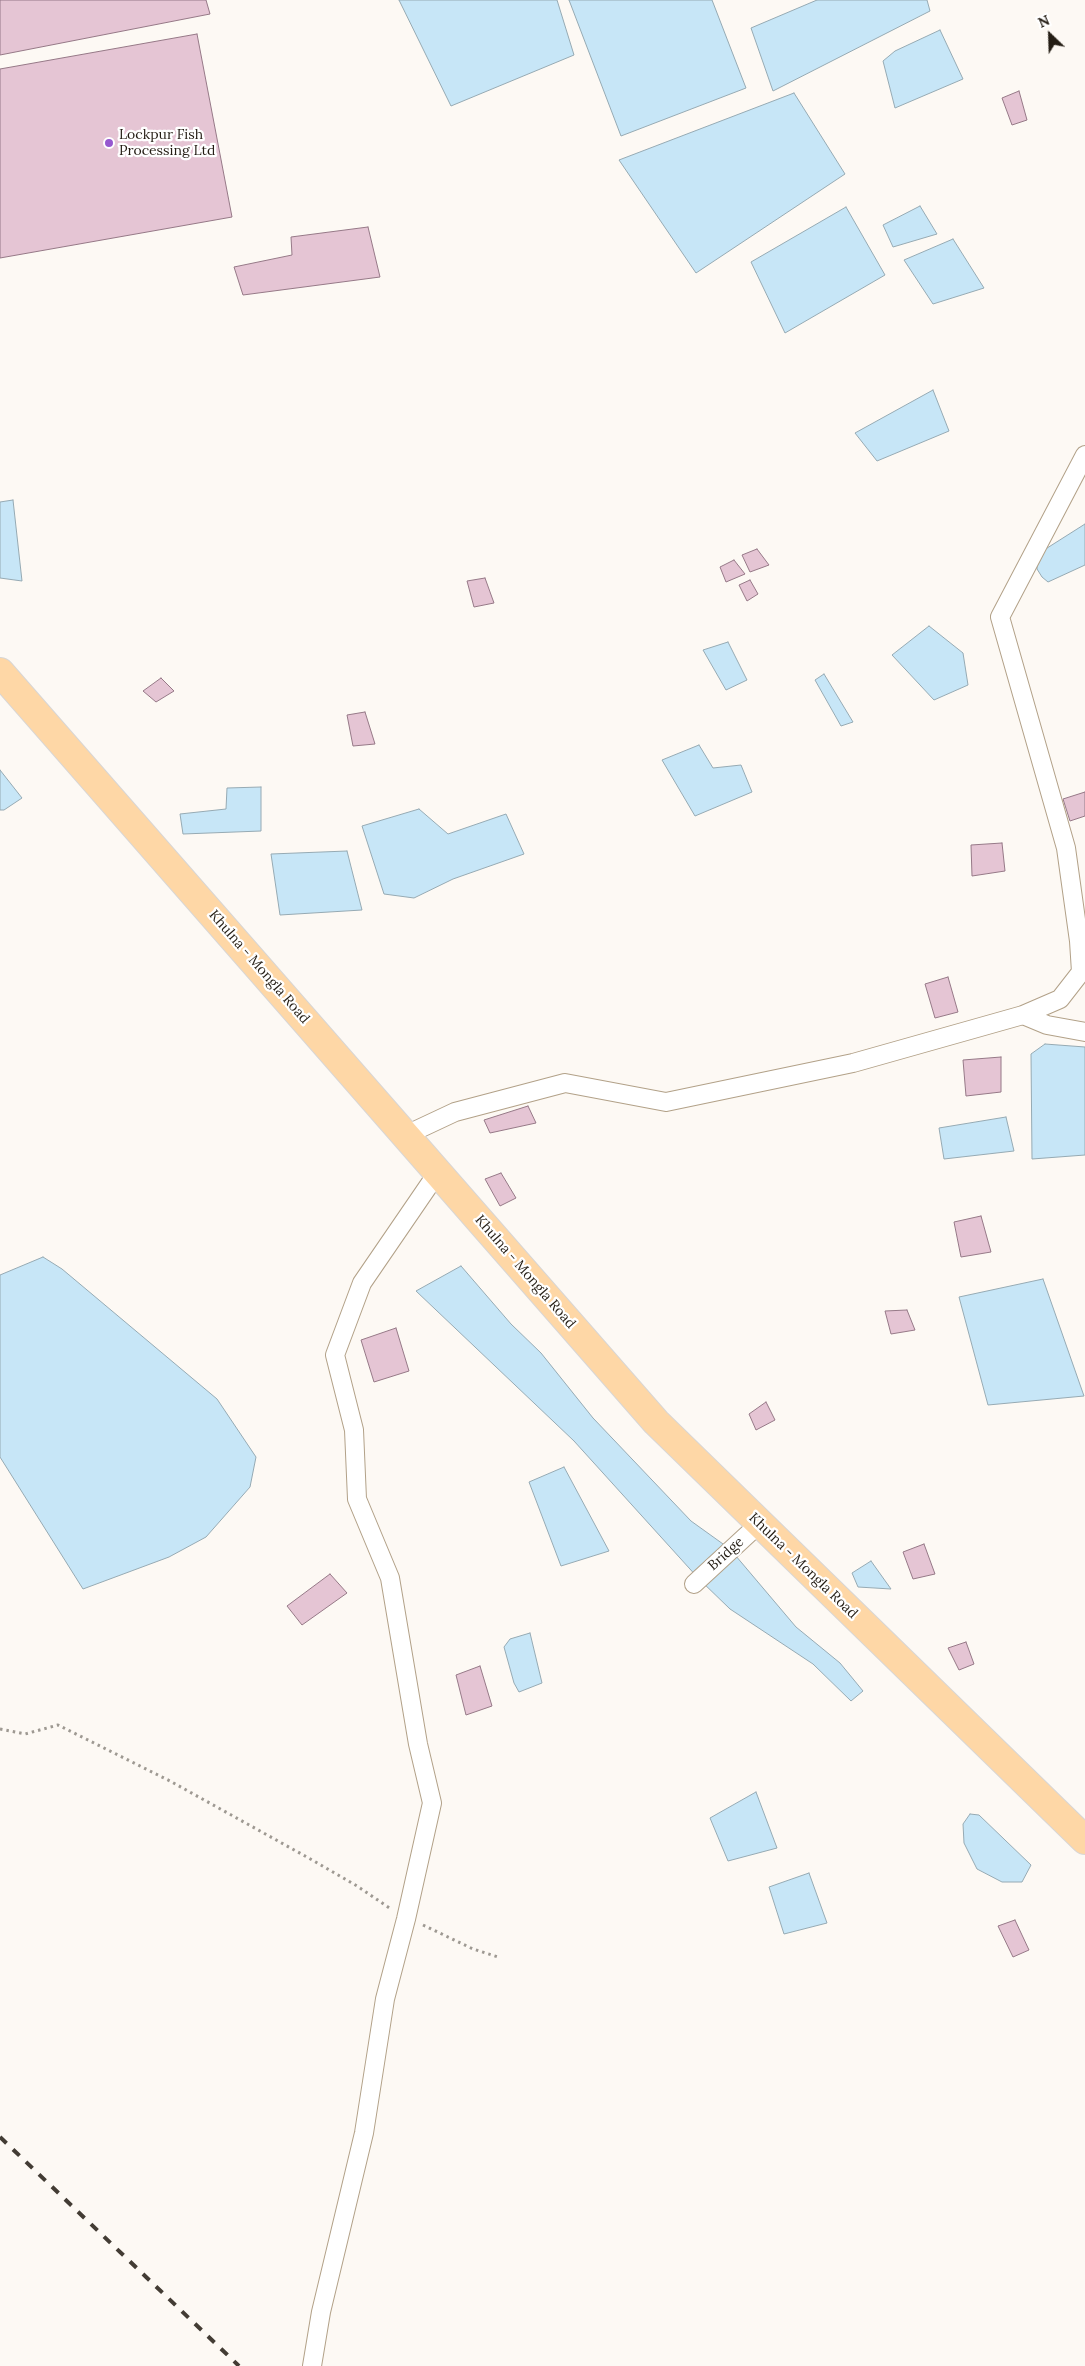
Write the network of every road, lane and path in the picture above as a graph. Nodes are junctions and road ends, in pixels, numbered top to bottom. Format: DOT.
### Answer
graph roads {
  1 [pos="1085,455"];
  2 [pos="0,672"];
  3 [pos="1023,1015"];
  4 [pos="1085,1032"];
  5 [pos="406,1136"];
  6 [pos="438,1172"];
  7 [pos="759,1524"];
  8 [pos="694,1584"];
  9 [pos="0,1729"];
  10 [pos="1085,1840"];
  11 [pos="406,1919"];
  12 [pos="498,1957"];
  13 [pos="312,2366"];
  1 -- 3 [label="street"];
  2 -- 5 [label="highway, Khulna - Mongla Road"];
  3 -- 4 [label="street"];
  3 -- 5 [label="street"];
  5 -- 6 [label="highway, Khulna - Mongla Road"];
  6 -- 7 [label="highway, Khulna - Mongla Road"];
  6 -- 11 [label="street"];
  7 -- 8 [label="street, Bridge"];
  7 -- 10 [label="highway, Khulna - Mongla Road"];
  9 -- 11 [label="path"];
  11 -- 12 [label="path"];
  11 -- 13 [label="street"];
}
